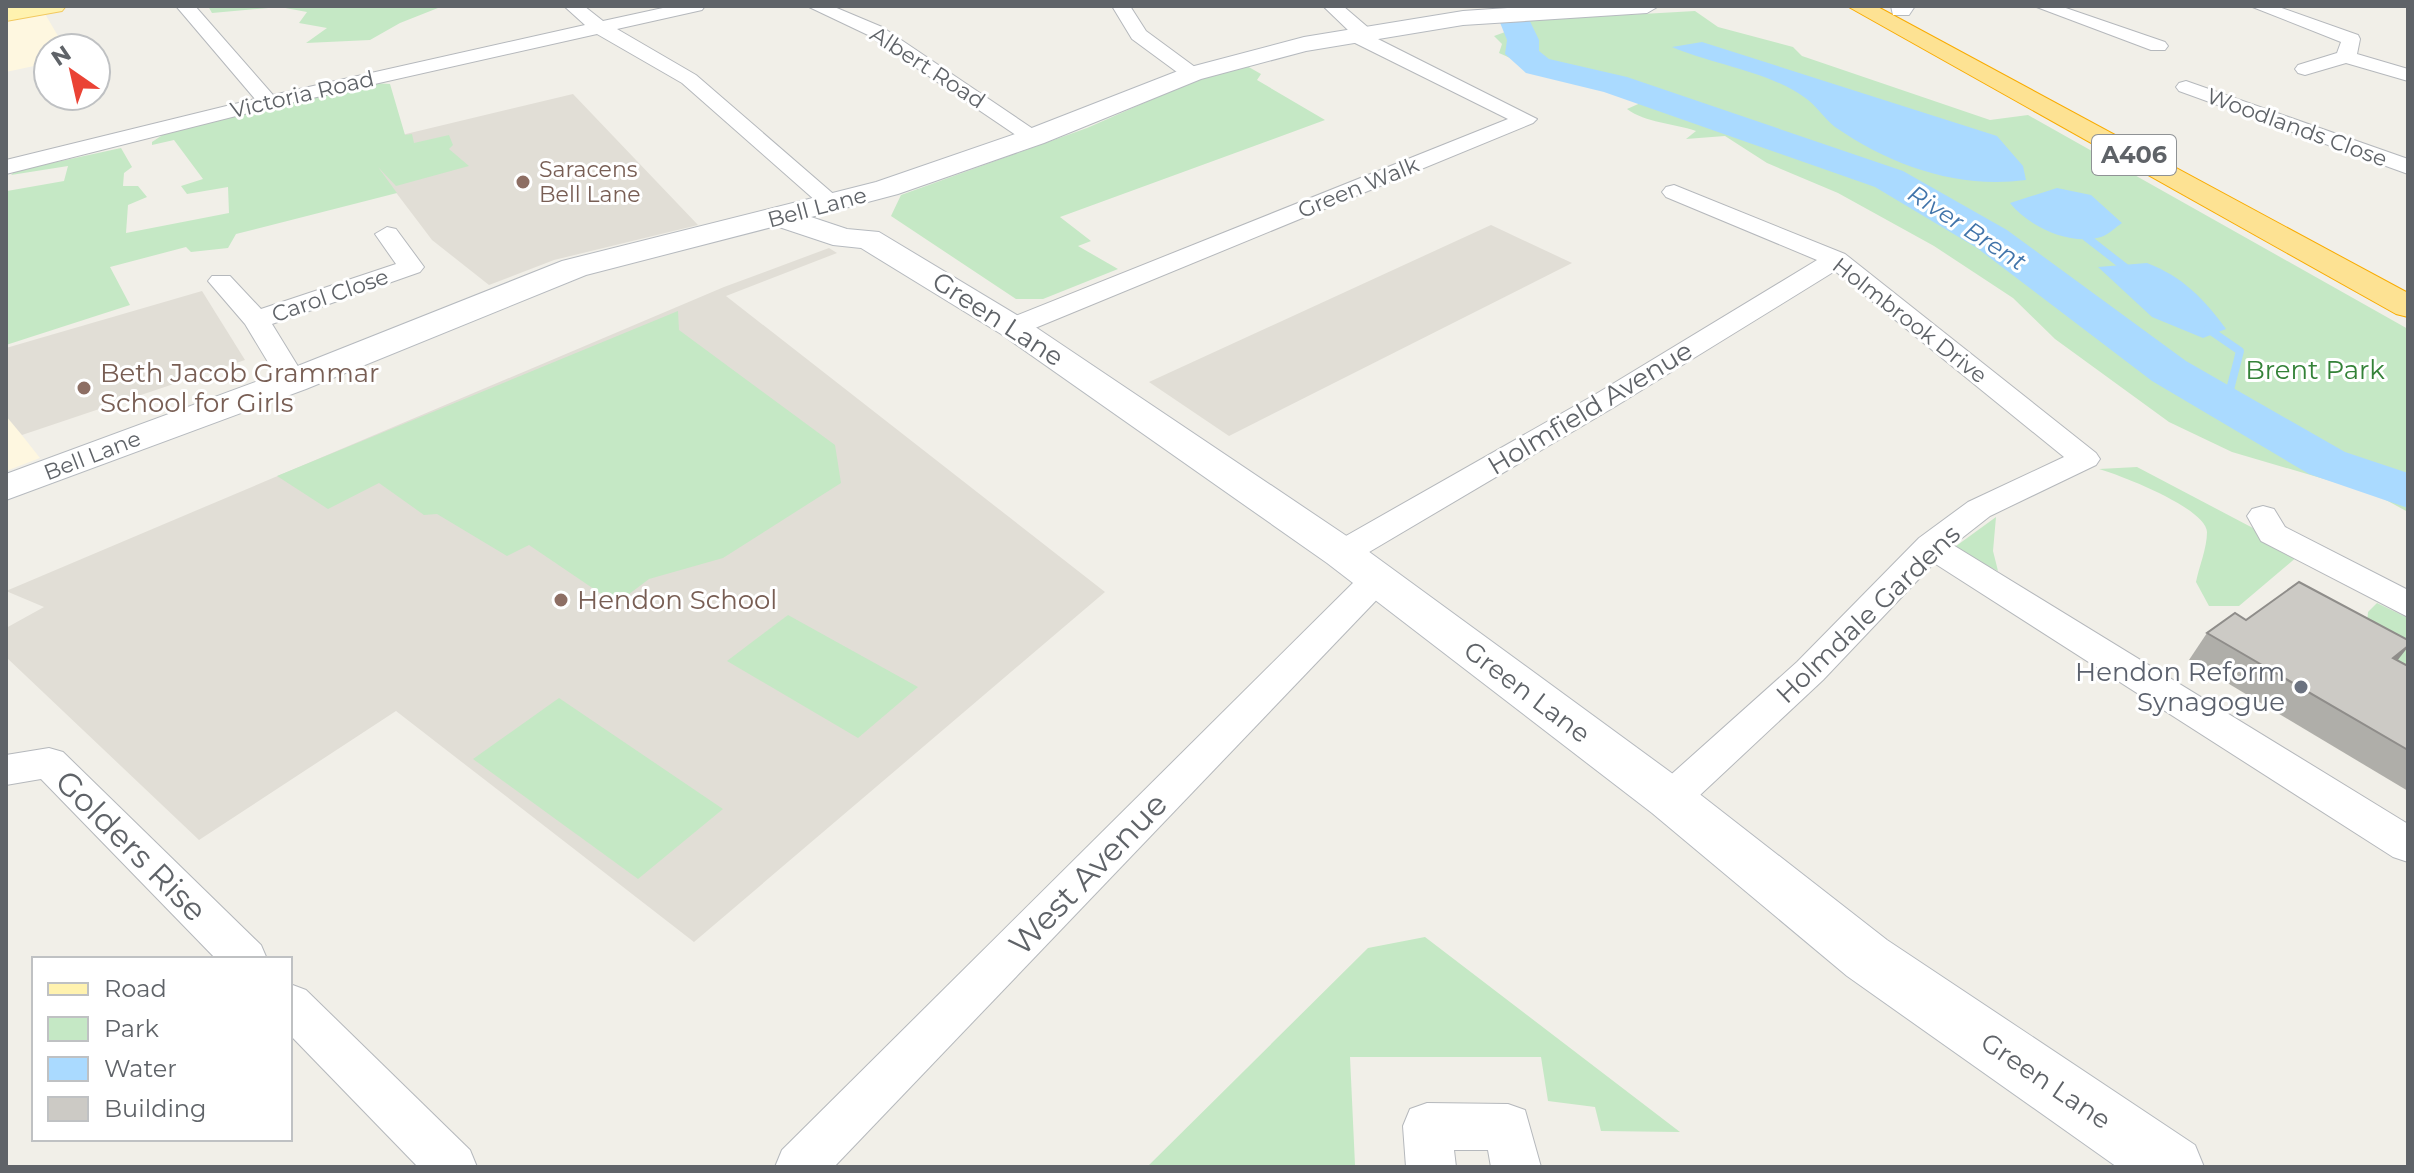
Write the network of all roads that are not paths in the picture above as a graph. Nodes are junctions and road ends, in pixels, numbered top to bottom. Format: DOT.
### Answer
graph roads {
  1 [pos="54,6"];
  2 [pos="185,6"];
  3 [pos="573,6"];
  4 [pos="696,6"];
  5 [pos="816,6"];
  6 [pos="1121,6"];
  7 [pos="1332,6"];
  8 [pos="1647,6"];
  9 [pos="1859,6"];
  10 [pos="2043,6"];
  11 [pos="2259,6"];
  12 [pos="1899,7"];
  13 [pos="6,14"];
  14 [pos="599,27"];
  15 [pos="1359,34"];
  16 [pos="2158,46"];
  17 [pos="2346,57"];
  18 [pos="2305,69"];
  19 [pos="1192,74"];
  20 [pos="2408,75"];
  21 [pos="2186,87"];
  22 [pos="268,102"];
  23 [pos="1034,137"];
  24 [pos="6,167"];
  25 [pos="2408,167"];
  26 [pos="1674,192"];
  27 [pos="848,214"];
  28 [pos="780,217"];
  29 [pos="387,234"];
  30 [pos="1836,259"];
  31 [pos="221,281"];
  32 [pos="2408,282"];
  33 [pos="2408,307"];
  34 [pos="256,320"];
  35 [pos="1013,327"];
  36 [pos="293,381"];
  37 [pos="2085,459"];
  38 [pos="6,488"];
  39 [pos="2263,516"];
  40 [pos="1931,546"];
  41 [pos="1359,567"];
  42 [pos="2408,605"];
  43 [pos="6,770"];
  44 [pos="1670,799"];
  45 [pos="2408,845"];
  46 [pos="243,957"];
  47 [pos="292,1006"];
  48 [pos="452,1167"];
  49 [pos="800,1167"];
  50 [pos="1431,1167"];
  51 [pos="1516,1167"];
  52 [pos="2172,1167"];
  1 -- 13 [label="main road"];
  2 -- 22 [label="street"];
  3 -- 14 [label="street"];
  4 -- 14 [label="street"];
  5 -- 23 [label="street, Albert Road"];
  6 -- 19 [label="street"];
  7 -- 15 [label="street"];
  8 -- 15 [label="street, Bell Lane"];
  9 -- 33 [label="highway, A406"];
  10 -- 16 [label="street"];
  11 -- 17 [label="street"];
  12 -- 32 [label="highway, A406"];
  14 -- 22 [label="street, Victoria Road"];
  14 -- 27 [label="street"];
  15 -- 19 [label="street, Bell Lane"];
  15 -- 35 [label="street, Green Walk"];
  17 -- 18 [label="street"];
  17 -- 20 [label="street"];
  19 -- 23 [label="street, Bell Lane"];
  21 -- 25 [label="street, Woodlands Close"];
  22 -- 24 [label="street, Victoria Road"];
  23 -- 27 [label="street, Bell Lane"];
  26 -- 30 [label="street, Holmbrook Drive"];
  27 -- 28 [label="street, Bell Lane"];
  27 -- 28 [label="street, Green Lane"];
  27 -- 35 [label="street, Green Lane"];
  28 -- 36 [label="street, Bell Lane"];
  29 -- 34 [label="street, Carol Close"];
  30 -- 37 [label="street, Holmbrook Drive"];
  30 -- 41 [label="street, Holmfield Avenue"];
  31 -- 34 [label="street"];
  34 -- 36 [label="street"];
  35 -- 41 [label="street, Green Lane"];
  36 -- 38 [label="street, Bell Lane"];
  37 -- 40 [label="street, Holmdale Gardens"];
  39 -- 42 [label="street"];
  40 -- 44 [label="street, Holmdale Gardens"];
  40 -- 45 [label="street"];
  41 -- 44 [label="street, Green Lane"];
  41 -- 49 [label="street, West Avenue"];
  43 -- 46 [label="street, Golders Rise"];
  44 -- 52 [label="street, Green Lane"];
  47 -- 48 [label="street"];
  50 -- 51 [label="street"];
}
